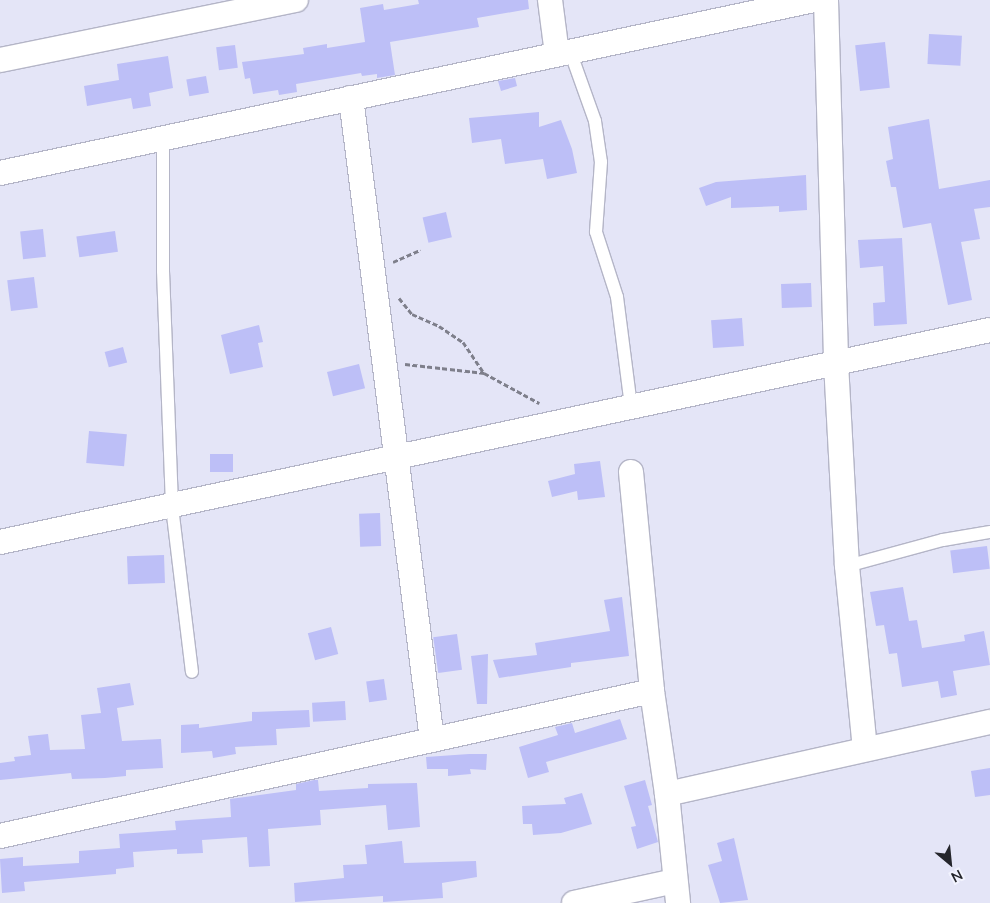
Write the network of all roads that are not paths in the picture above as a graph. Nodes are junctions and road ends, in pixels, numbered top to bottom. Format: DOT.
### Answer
graph roads {
  1 [pos="296,0"];
  2 [pos="550,0"];
  3 [pos="814,0"];
  4 [pos="826,0"];
  5 [pos="563,52"];
  6 [pos="0,60"];
  7 [pos="351,98"];
  8 [pos="163,139"];
  9 [pos="0,173"];
  10 [pos="990,330"];
  11 [pos="836,363"];
  12 [pos="631,407"];
  13 [pos="396,457"];
  14 [pos="632,472"];
  15 [pos="172,507"];
  16 [pos="990,532"];
  17 [pos="0,542"];
  18 [pos="847,566"];
  19 [pos="192,672"];
  20 [pos="652,690"];
  21 [pos="990,722"];
  22 [pos="432,740"];
  23 [pos="865,749"];
  24 [pos="668,794"];
  25 [pos="0,836"];
  26 [pos="677,892"];
  27 [pos="574,903"];
  1 -- 6 [label="street"];
  2 -- 5 [label="street"];
  3 -- 5 [label="street"];
  4 -- 11 [label="street"];
  5 -- 7 [label="street"];
  5 -- 12 [label="lane"];
  7 -- 8 [label="street"];
  7 -- 13 [label="street"];
  8 -- 9 [label="street"];
  8 -- 15 [label="lane"];
  10 -- 11 [label="street"];
  11 -- 12 [label="street"];
  11 -- 18 [label="street"];
  12 -- 13 [label="street"];
  13 -- 15 [label="street"];
  13 -- 22 [label="street"];
  14 -- 20 [label="street"];
  15 -- 17 [label="street"];
  15 -- 19 [label="lane"];
  16 -- 18 [label="lane"];
  18 -- 23 [label="street"];
  20 -- 22 [label="street"];
  20 -- 24 [label="street"];
  21 -- 23 [label="street"];
  22 -- 25 [label="street"];
  23 -- 24 [label="street"];
  24 -- 26 [label="street"];
  26 -- 27 [label="street"];
}
